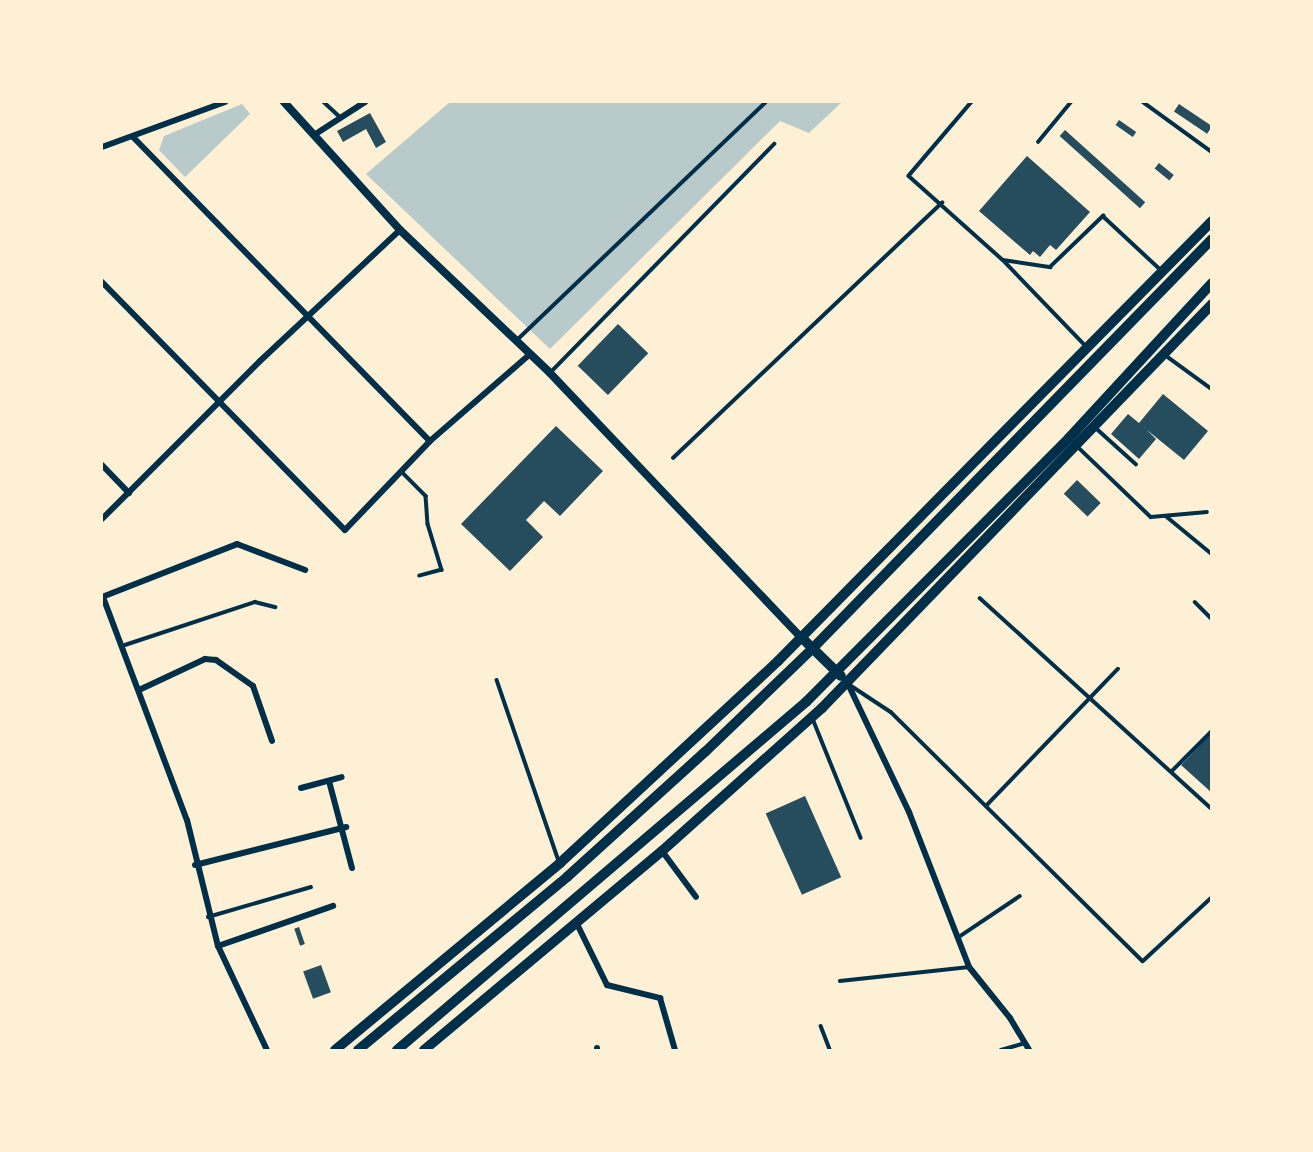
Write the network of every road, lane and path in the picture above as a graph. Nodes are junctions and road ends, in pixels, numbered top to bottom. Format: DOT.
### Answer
graph roads {
  1 [pos="225,102"];
  2 [pos="284,102"];
  3 [pos="324,102"];
  4 [pos="365,102"];
  5 [pos="766,102"];
  6 [pos="972,102"];
  7 [pos="1071,102"];
  8 [pos="1143,102"];
  9 [pos="341,117"];
  10 [pos="314,135"];
  11 [pos="133,136"];
  12 [pos="1038,142"];
  13 [pos="774,144"];
  14 [pos="102,147"];
  15 [pos="1212,152"];
  16 [pos="942,204"];
  17 [pos="1212,221"];
  18 [pos="400,230"];
  19 [pos="1212,239"];
  20 [pos="1003,260"];
  21 [pos="1163,272"];
  22 [pos="102,282"];
  23 [pos="1212,282"];
  24 [pos="1212,304"];
  25 [pos="307,315"];
  26 [pos="516,341"];
  27 [pos="1086,346"];
  28 [pos="530,354"];
  29 [pos="1163,354"];
  30 [pos="550,373"];
  31 [pos="1212,389"];
  32 [pos="220,403"];
  33 [pos="1091,423"];
  34 [pos="430,441"];
  35 [pos="1073,442"];
  36 [pos="673,458"];
  37 [pos="1136,464"];
  38 [pos="102,465"];
  39 [pos="401,471"];
  40 [pos="129,493"];
  41 [pos="1208,512"];
  42 [pos="1166,516"];
  43 [pos="102,519"];
  44 [pos="1212,554"];
  45 [pos="305,570"];
  46 [pos="419,576"];
  47 [pos="102,597"];
  48 [pos="980,598"];
  49 [pos="1195,602"];
  50 [pos="275,607"];
  51 [pos="1212,619"];
  52 [pos="800,636"];
  53 [pos="122,646"];
  54 [pos="813,648"];
  55 [pos="1118,669"];
  56 [pos="836,671"];
  57 [pos="497,680"];
  58 [pos="848,684"];
  59 [pos="139,691"];
  60 [pos="1093,697"];
  61 [pos="812,717"];
  62 [pos="1212,731"];
  63 [pos="272,741"];
  64 [pos="1172,771"];
  65 [pos="342,777"];
  66 [pos="329,781"];
  67 [pos="301,788"];
  68 [pos="986,806"];
  69 [pos="1212,809"];
  70 [pos="344,828"];
  71 [pos="861,838"];
  72 [pos="663,851"];
  73 [pos="560,863"];
  74 [pos="195,865"];
  75 [pos="352,868"];
  76 [pos="311,887"];
  77 [pos="1020,896"];
  78 [pos="696,897"];
  79 [pos="1212,897"];
  80 [pos="333,906"];
  81 [pos="208,917"];
  82 [pos="577,923"];
  83 [pos="957,938"];
  84 [pos="218,946"];
  85 [pos="969,967"];
  86 [pos="840,981"];
  87 [pos="821,1026"];
  88 [pos="1027,1047"];
  89 [pos="267,1051"];
  90 [pos="335,1051"];
  91 [pos="358,1051"];
  92 [pos="397,1051"];
  93 [pos="424,1051"];
  94 [pos="675,1051"];
  95 [pos="830,1051"];
  96 [pos="1001,1051"];
  1 -- 11 [label="street"];
  2 -- 10 [label="street"];
  3 -- 9 [label="lane"];
  4 -- 9 [label="street"];
  5 -- 26 [label="lane"];
  6 -- 16 [label="lane"];
  7 -- 12 [label="lane"];
  8 -- 15 [label="lane"];
  9 -- 10 [label="street"];
  10 -- 18 [label="street"];
  11 -- 14 [label="street"];
  11 -- 25 [label="street"];
  13 -- 30 [label="lane"];
  16 -- 20 [label="lane"];
  16 -- 36 [label="lane"];
  17 -- 21 [label="highway"];
  18 -- 25 [label="street"];
  18 -- 26 [label="street"];
  19 -- 54 [label="highway"];
  20 -- 21 [label="lane"];
  20 -- 27 [label="lane"];
  21 -- 27 [label="highway"];
  22 -- 32 [label="street"];
  23 -- 33 [label="highway"];
  24 -- 29 [label="highway"];
  25 -- 32 [label="street"];
  25 -- 34 [label="street"];
  26 -- 28 [label="street"];
  27 -- 52 [label="highway"];
  28 -- 30 [label="street"];
  28 -- 34 [label="street"];
  29 -- 31 [label="lane"];
  29 -- 33 [label="highway"];
  30 -- 52 [label="street"];
  32 -- 39 [label="street"];
  32 -- 40 [label="street"];
  33 -- 35 [label="highway"];
  33 -- 37 [label="lane"];
  34 -- 39 [label="street"];
  35 -- 42 [label="lane"];
  35 -- 56 [label="highway"];
  35 -- 58 [label="highway"];
  38 -- 40 [label="street"];
  39 -- 46 [label="lane"];
  40 -- 43 [label="street"];
  41 -- 42 [label="lane"];
  42 -- 44 [label="lane"];
  45 -- 47 [label="street"];
  47 -- 53 [label="street"];
  48 -- 60 [label="lane"];
  49 -- 51 [label="lane"];
  50 -- 53 [label="lane"];
  52 -- 54 [label="highway"];
  52 -- 73 [label="highway"];
  53 -- 59 [label="street"];
  54 -- 56 [label="highway"];
  54 -- 91 [label="highway"];
  55 -- 60 [label="lane"];
  56 -- 58 [label="highway"];
  56 -- 92 [label="highway"];
  57 -- 73 [label="lane"];
  58 -- 61 [label="highway"];
  58 -- 68 [label="lane"];
  58 -- 83 [label="street"];
  59 -- 63 [label="street"];
  59 -- 74 [label="street"];
  60 -- 64 [label="lane"];
  60 -- 68 [label="lane"];
  61 -- 71 [label="lane"];
  61 -- 72 [label="highway"];
  62 -- 64 [label="lane"];
  64 -- 69 [label="lane"];
  65 -- 66 [label="street"];
  66 -- 67 [label="street"];
  66 -- 70 [label="street"];
  68 -- 79 [label="lane"];
  70 -- 74 [label="street"];
  70 -- 75 [label="street"];
  72 -- 78 [label="street"];
  72 -- 82 [label="highway"];
  73 -- 90 [label="highway"];
  74 -- 81 [label="street"];
  76 -- 81 [label="lane"];
  77 -- 83 [label="lane"];
  80 -- 84 [label="street"];
  81 -- 84 [label="street"];
  82 -- 93 [label="highway"];
  82 -- 94 [label="street"];
  83 -- 85 [label="street"];
  84 -- 89 [label="street"];
  85 -- 86 [label="lane"];
  85 -- 88 [label="street"];
  87 -- 95 [label="lane"];
  88 -- 96 [label="lane"];
}
